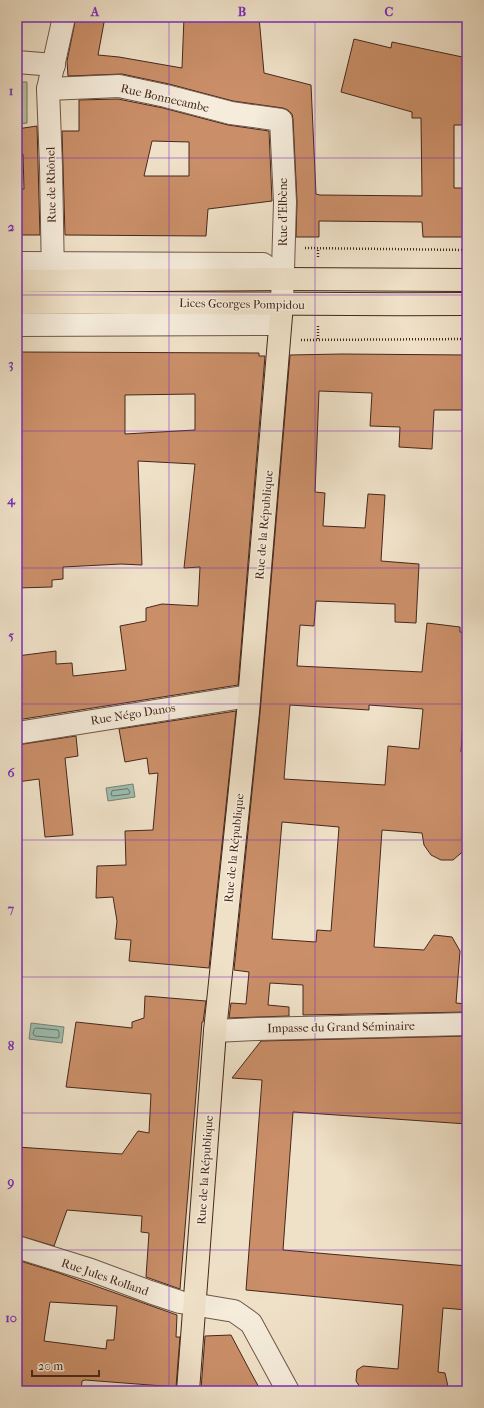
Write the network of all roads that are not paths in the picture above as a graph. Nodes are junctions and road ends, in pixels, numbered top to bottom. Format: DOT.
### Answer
graph roads {
  1 [pos="64,17"];
  2 [pos="17,62"];
  3 [pos="54,65"];
  4 [pos="48,89"];
  5 [pos="281,120"];
  6 [pos="17,263"];
  7 [pos="52,272"];
  8 [pos="283,278"];
  9 [pos="467,280"];
  10 [pos="17,281"];
  11 [pos="162,302"];
  12 [pos="17,303"];
  13 [pos="467,304"];
  14 [pos="280,323"];
  15 [pos="162,324"];
  16 [pos="17,325"];
  17 [pos="249,696"];
  18 [pos="17,733"];
  19 [pos="467,1024"];
  20 [pos="215,1031"];
  21 [pos="17,1247"];
  22 [pos="194,1305"];
  23 [pos="188,1391"];
  24 [pos="288,1391"];
  1 -- 3 [label="street, Rue de Rhônel"];
  2 -- 3 [label="street"];
  3 -- 4 [label="street, Rue de Rhônel"];
  4 -- 5 [label="street, Rue Bonnecambe"];
  4 -- 7 [label="street, Rue de Rhônel"];
  5 -- 8 [label="street, Rue d'Elbène"];
  6 -- 7 [label="street"];
  7 -- 8 [label="main road, Lices Georges Pompidou"];
  7 -- 10 [label="main road, Lices Georges Pompidou"];
  8 -- 9 [label="main road, Lices Georges Pompidou"];
  8 -- 14 [label="street, Rue d'Elbène"];
  11 -- 12 [label="main road, Lices Georges Pompidou"];
  11 -- 14 [label="main road, Lices Georges Pompidou"];
  11 -- 15 [label="street"];
  13 -- 14 [label="main road, Lices Georges Pompidou"];
  14 -- 15 [label="street"];
  14 -- 17 [label="main road, Rue de la République"];
  15 -- 16 [label="street"];
  17 -- 18 [label="street, Rue Négo Danos"];
  17 -- 20 [label="main road, Rue de la République"];
  19 -- 20 [label="street, Impasse du Grand Séminaire"];
  20 -- 22 [label="main road, Rue de la République"];
  21 -- 22 [label="street, Rue Jules Rolland"];
  22 -- 23 [label="main road, Rue de la République"];
  22 -- 24 [label="street, Rue Jules Rolland"];
}
